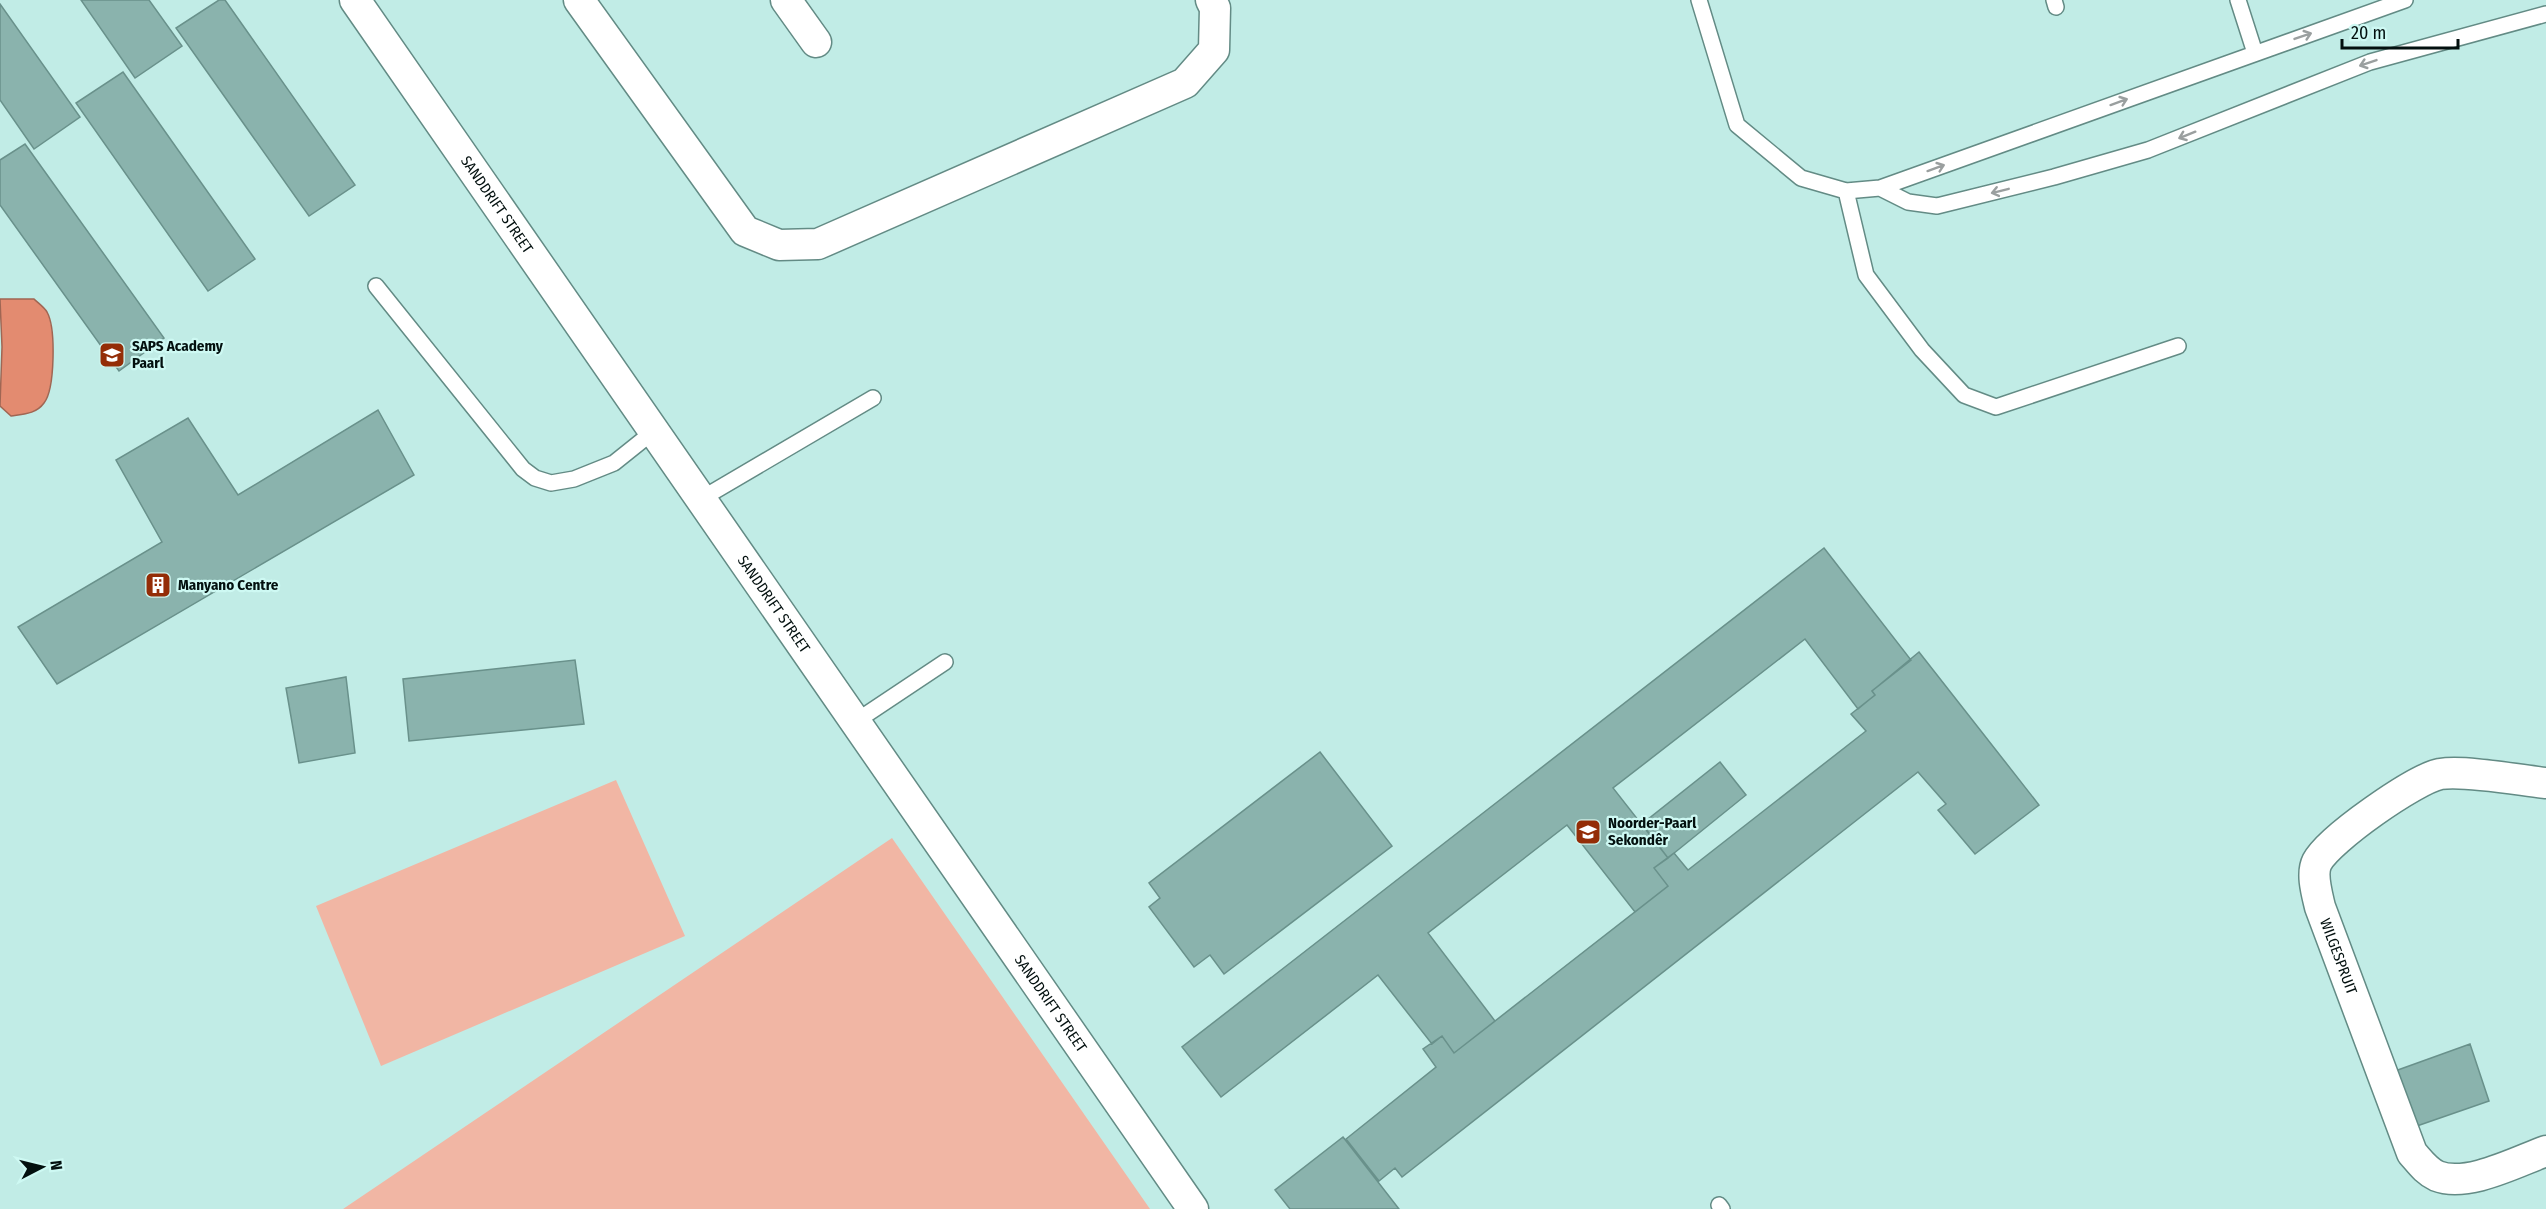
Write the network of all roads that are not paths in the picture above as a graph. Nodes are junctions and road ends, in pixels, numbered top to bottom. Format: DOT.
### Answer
graph roads {
  1 [pos="355,0"];
  2 [pos="579,0"];
  3 [pos="786,0"];
  4 [pos="1211,0"];
  5 [pos="1699,0"];
  6 [pos="2238,0"];
  7 [pos="2405,0"];
  8 [pos="2546,14"];
  9 [pos="816,42"];
  10 [pos="2255,53"];
  11 [pos="1881,188"];
  12 [pos="1846,191"];
  13 [pos="376,286"];
  14 [pos="2178,346"];
  15 [pos="873,398"];
  16 [pos="654,430"];
  17 [pos="701,499"];
  18 [pos="945,662"];
  19 [pos="855,722"];
  20 [pos="2546,783"];
  21 [pos="2546,1151"];
  22 [pos="1193,1209"];
  1 -- 16 [label="street, SANDDRIFT STREET"];
  2 -- 4 [label="street"];
  3 -- 9 [label="street"];
  5 -- 12 [label="lane"];
  6 -- 10 [label="lane"];
  10 -- 7 [label="lane, one-way"];
  8 -- 11 [label="lane, one-way"];
  11 -- 10 [label="lane, one-way"];
  11 -- 12 [label="lane"];
  12 -- 14 [label="lane"];
  13 -- 16 [label="lane"];
  15 -- 17 [label="lane"];
  16 -- 17 [label="street, SANDDRIFT STREET"];
  17 -- 19 [label="street, SANDDRIFT STREET"];
  18 -- 19 [label="lane"];
  19 -- 22 [label="street, SANDDRIFT STREET"];
  20 -- 21 [label="street, WILGESPRUIT"];
}
